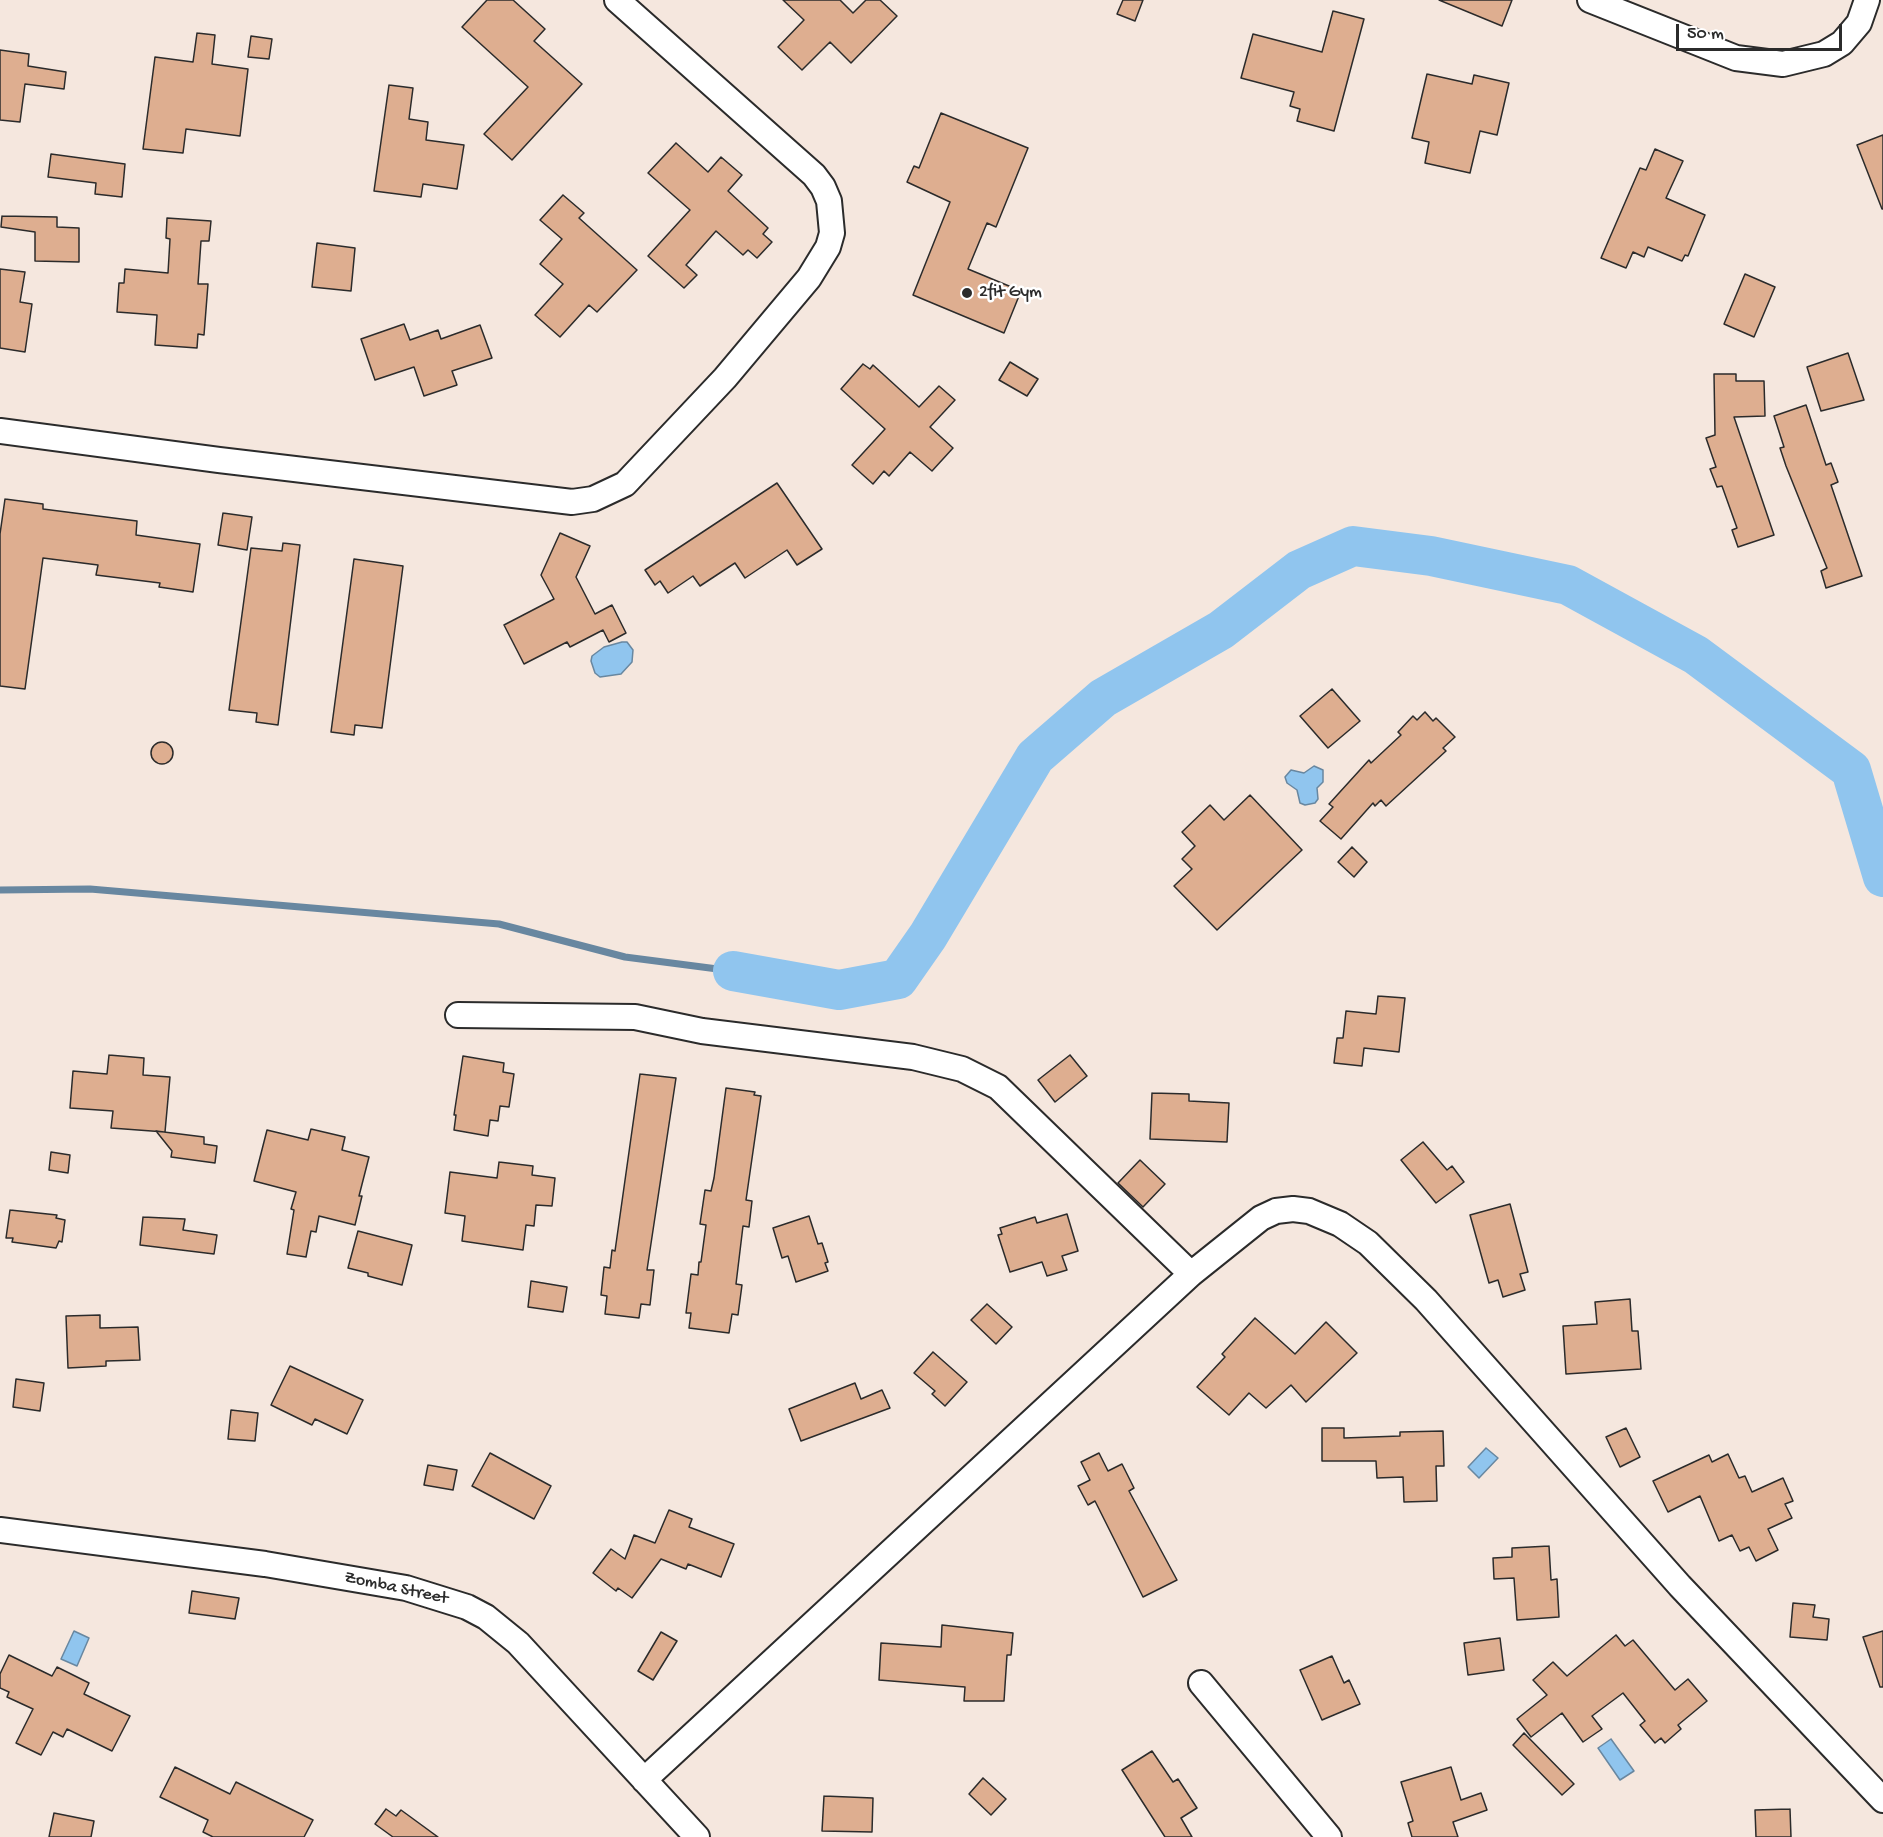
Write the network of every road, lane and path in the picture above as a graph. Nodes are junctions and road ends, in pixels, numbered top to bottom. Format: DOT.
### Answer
graph roads {
  1 [pos="617,0"];
  2 [pos="1590,0"];
  3 [pos="1867,0"];
  4 [pos="0,431"];
  5 [pos="458,1015"];
  6 [pos="1191,1274"];
  7 [pos="0,1530"];
  8 [pos="1200,1683"];
  9 [pos="644,1780"];
  10 [pos="1883,1800"];
  11 [pos="697,1837"];
  12 [pos="1329,1837"];
  1 -- 4 [label="street"];
  2 -- 3 [label="street"];
  5 -- 6 [label="street"];
  6 -- 9 [label="street"];
  6 -- 10 [label="street"];
  7 -- 9 [label="street, Zomba Street"];
  8 -- 12 [label="street"];
  9 -- 11 [label="street, Zomba Street"];
}
